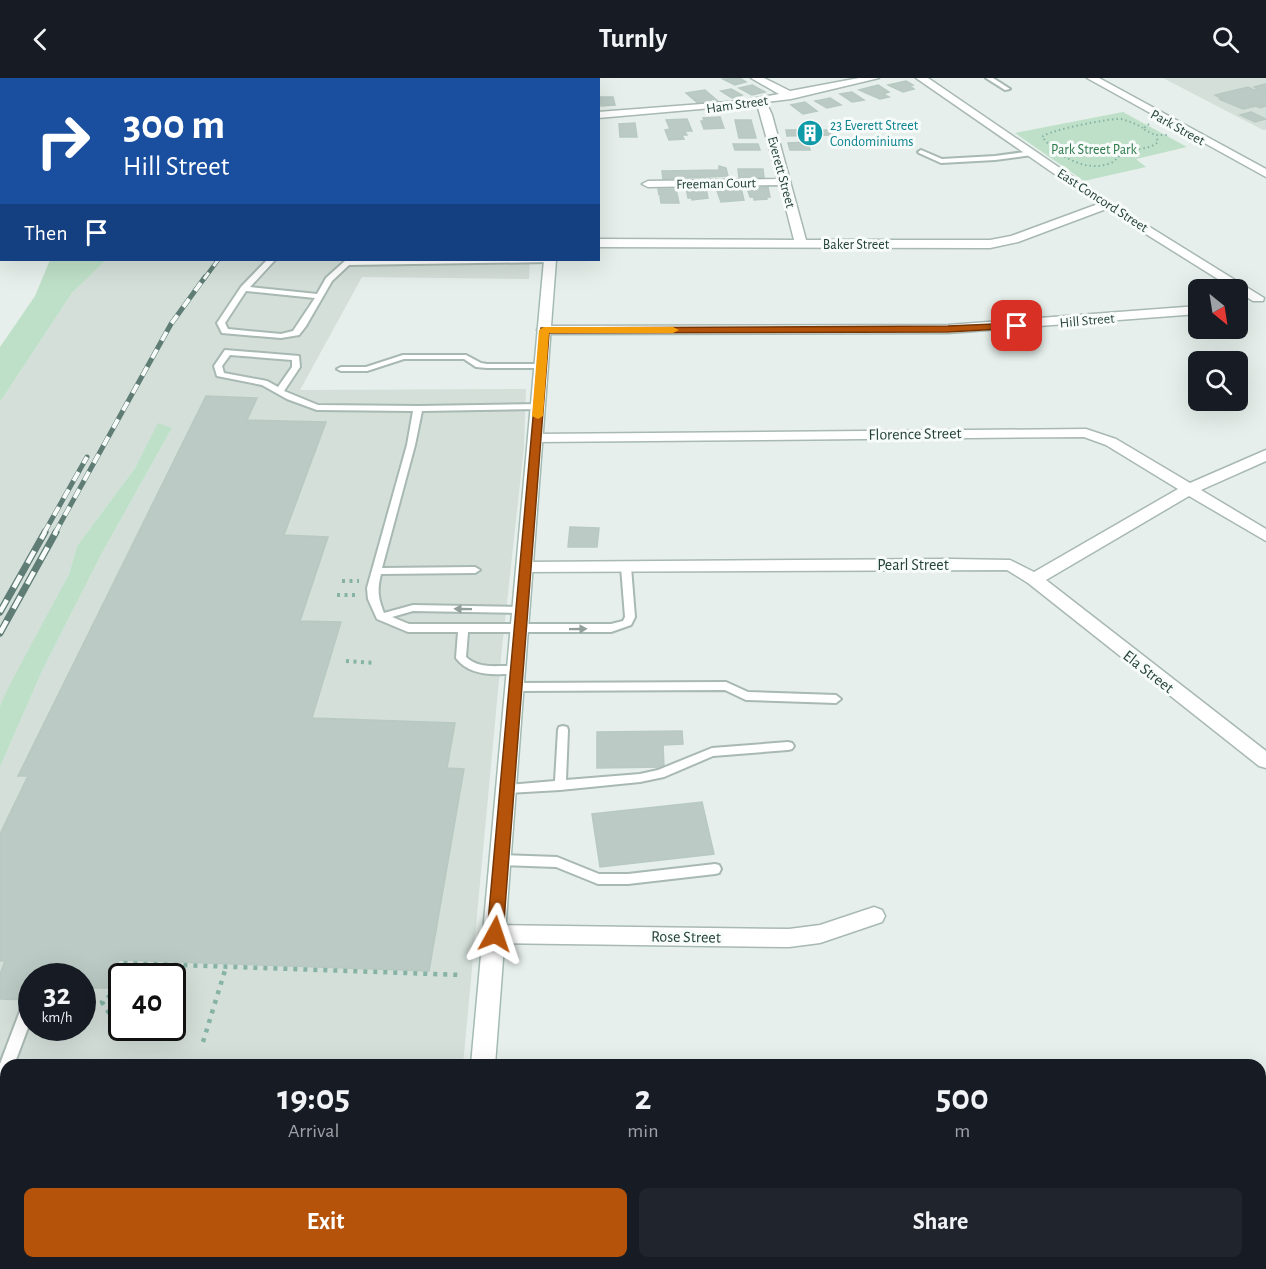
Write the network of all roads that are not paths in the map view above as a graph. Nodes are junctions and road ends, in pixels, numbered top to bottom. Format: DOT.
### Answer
graph roads {
  1 [pos="756,78"];
  2 [pos="874,78"];
  3 [pos="921,78"];
  4 [pos="988,78"];
  5 [pos="1092,78"];
  6 [pos="1008,89"];
  7 [pos="791,96"];
  8 [pos="761,102"];
  9 [pos="600,116"];
  10 [pos="921,152"];
  11 [pos="1032,153"];
  12 [pos="1266,174"];
  13 [pos="784,182"];
  14 [pos="648,184"];
  15 [pos="1107,205"];
  16 [pos="600,243"];
  17 [pos="801,243"];
  18 [pos="270,261"];
  19 [pos="348,261"];
  20 [pos="550,261"];
  21 [pos="244,289"];
  22 [pos="318,296"];
  23 [pos="1262,297"];
  24 [pos="1188,311"];
  25 [pos="544,330"];
  26 [pos="541,366"];
  27 [pos="341,369"];
  28 [pos="279,391"];
  29 [pos="538,406"];
  30 [pos="418,409"];
  31 [pos="536,438"];
  32 [pos="1266,455"];
  33 [pos="1190,489"];
  34 [pos="1266,536"];
  35 [pos="525,567"];
  36 [pos="626,567"];
  37 [pos="475,570"];
  38 [pos="376,571"];
  39 [pos="1034,579"];
  40 [pos="521,610"];
  41 [pos="381,617"];
  42 [pos="463,629"];
  43 [pos="519,630"];
  44 [pos="515,679"];
  45 [pos="836,699"];
  46 [pos="563,730"];
  47 [pos="788,746"];
  48 [pos="1266,761"];
  49 [pos="561,786"];
  50 [pos="507,789"];
  51 [pos="502,860"];
  52 [pos="715,869"];
  53 [pos="874,916"];
  54 [pos="495,934"];
  55 [pos="18,1035"];
  56 [pos="9,1059"];
  57 [pos="484,1059"];
  1 -- 7 [label="street"];
  2 -- 7 [label="street, Ham Street"];
  3 -- 11 [label="street, East Concord Street"];
  4 -- 6 [label="lane"];
  5 -- 12 [label="street, Park Street"];
  7 -- 8 [label="street, Ham Street"];
  8 -- 9 [label="street, Ham Street"];
  8 -- 13 [label="street, Everett Street"];
  10 -- 11 [label="lane"];
  11 -- 15 [label="street, East Concord Street"];
  13 -- 14 [label="street, Freeman Court"];
  13 -- 17 [label="street, Everett Street"];
  15 -- 17 [label="street, Baker Street"];
  15 -- 23 [label="street, East Concord Street"];
  16 -- 17 [label="street, Baker Street"];
  18 -- 21 [label="lane"];
  19 -- 22 [label="lane"];
  20 -- 25 [label="street"];
  21 -- 22 [label="lane"];
  21 -- 22 [label="lane"];
  24 -- 25 [label="street, Hill Street"];
  25 -- 26 [label="street"];
  26 -- 27 [label="lane"];
  26 -- 29 [label="street"];
  28 -- 28 [label="lane"];
  28 -- 30 [label="lane"];
  29 -- 30 [label="lane"];
  29 -- 31 [label="street"];
  30 -- 38 [label="lane"];
  31 -- 33 [label="street, Florence Street"];
  31 -- 35 [label="street"];
  32 -- 33 [label="street"];
  33 -- 34 [label="street, Florence Street"];
  33 -- 39 [label="street"];
  35 -- 36 [label="street, Pearl Street"];
  35 -- 40 [label="street"];
  36 -- 39 [label="street, Pearl Street"];
  43 -- 36 [label="lane, one-way"];
  37 -- 38 [label="lane"];
  38 -- 41 [label="lane"];
  39 -- 48 [label="street, Ela Street"];
  40 -- 41 [label="lane, one-way"];
  40 -- 43 [label="street"];
  41 -- 42 [label="lane"];
  42 -- 43 [label="lane"];
  42 -- 44 [label="lane"];
  43 -- 44 [label="street"];
  44 -- 45 [label="lane"];
  44 -- 50 [label="street"];
  46 -- 49 [label="lane"];
  47 -- 49 [label="lane"];
  49 -- 50 [label="lane"];
  50 -- 51 [label="street"];
  51 -- 52 [label="lane"];
  51 -- 54 [label="street"];
  53 -- 54 [label="street, Rose Street"];
  54 -- 57 [label="street"];
  55 -- 56 [label="lane"];
}
